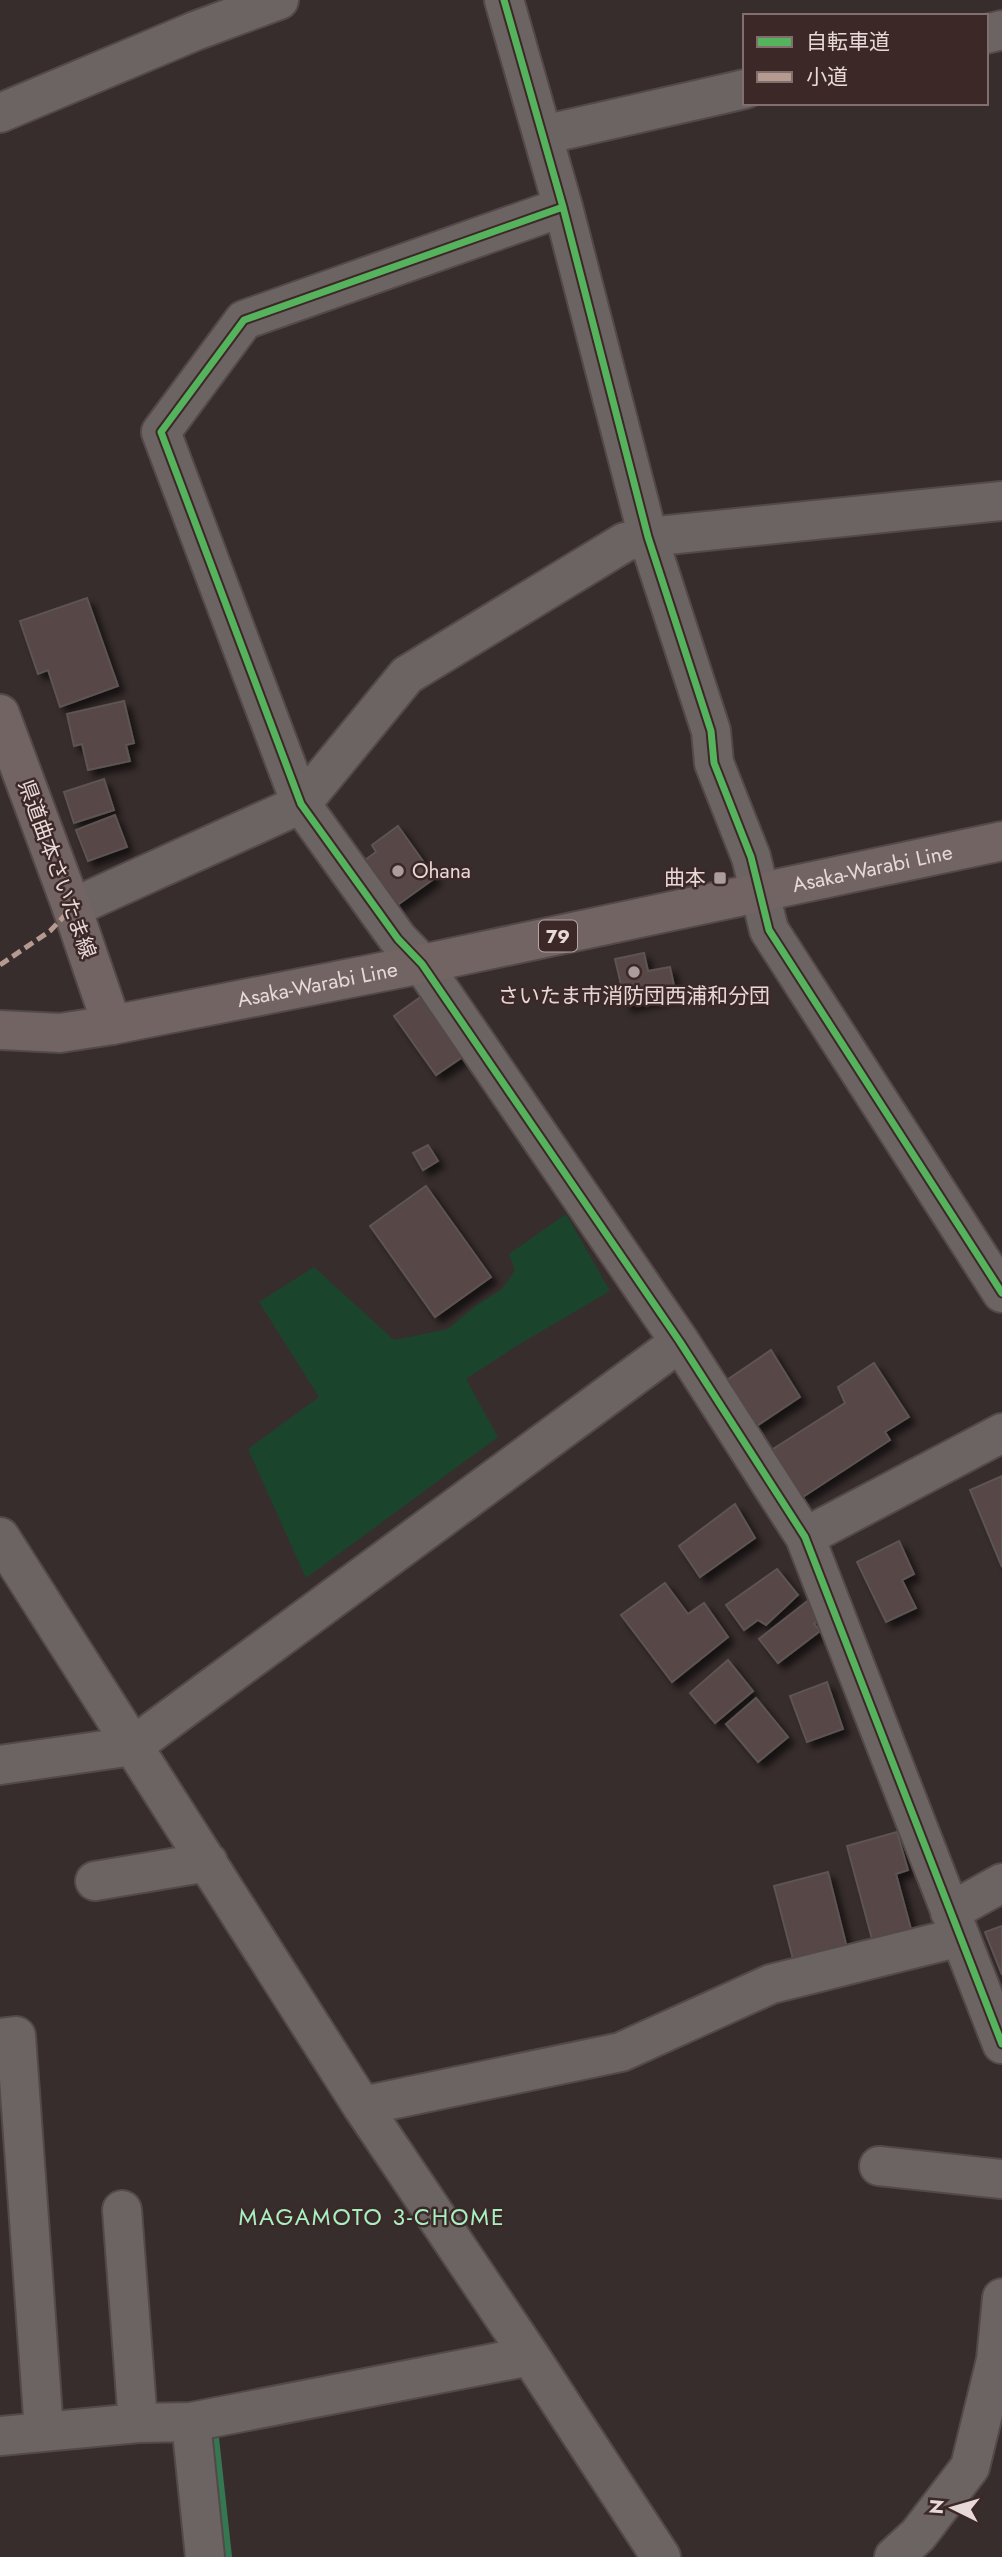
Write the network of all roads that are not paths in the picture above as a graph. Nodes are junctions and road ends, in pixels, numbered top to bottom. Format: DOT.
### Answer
graph roads {
  1 [pos="279,0"];
  2 [pos="504,0"];
  3 [pos="743,89"];
  4 [pos="0,113"];
  5 [pos="543,135"];
  6 [pos="564,206"];
  7 [pos="1002,501"];
  8 [pos="648,537"];
  9 [pos="0,714"];
  10 [pos="301,804"];
  11 [pos="1002,841"];
  12 [pos="759,893"];
  13 [pos="72,908"];
  14 [pos="422,964"];
  15 [pos="113,1024"];
  16 [pos="0,1030"];
  17 [pos="1002,1293"];
  18 [pos="680,1342"];
  19 [pos="1002,1433"];
  20 [pos="0,1537"];
  21 [pos="805,1537"];
  22 [pos="133,1746"];
  23 [pos="0,1765"];
  24 [pos="208,1862"];
  25 [pos="95,1881"];
  26 [pos="1002,1883"];
  27 [pos="955,1924"];
  28 [pos="0,2038"];
  29 [pos="1002,2044"];
  30 [pos="362,2106"];
  31 [pos="879,2166"];
  32 [pos="1002,2179"];
  33 [pos="122,2210"];
  34 [pos="1002,2298"];
  35 [pos="530,2356"];
  36 [pos="999,2359"];
  37 [pos="191,2422"];
  38 [pos="138,2423"];
  39 [pos="44,2431"];
  40 [pos="0,2436"];
  41 [pos="205,2557"];
  42 [pos="661,2557"];
  43 [pos="894,2557"];
  1 -- 4 [label="street"];
  2 -- 5 [label="street"];
  3 -- 5 [label="street"];
  5 -- 6 [label="street"];
  6 -- 8 [label="street"];
  6 -- 10 [label="street"];
  7 -- 8 [label="street"];
  8 -- 10 [label="street"];
  8 -- 12 [label="street"];
  9 -- 13 [label="main road, 県道曲本さいたま線"];
  10 -- 13 [label="street"];
  10 -- 14 [label="street"];
  11 -- 12 [label="main road, Asaka-Warabi Line / 79"];
  12 -- 14 [label="main road, Asaka-Warabi Line / 79"];
  12 -- 17 [label="street"];
  13 -- 15 [label="main road, 県道曲本さいたま線"];
  14 -- 15 [label="main road, Asaka-Warabi Line / 79"];
  14 -- 18 [label="street"];
  15 -- 16 [label="main road, Asaka-Warabi Line / 79"];
  18 -- 21 [label="street"];
  18 -- 22 [label="street"];
  19 -- 21 [label="street"];
  20 -- 22 [label="street"];
  21 -- 27 [label="street"];
  22 -- 23 [label="street"];
  22 -- 24 [label="street"];
  24 -- 25 [label="street"];
  24 -- 30 [label="street"];
  26 -- 27 [label="street"];
  27 -- 29 [label="street"];
  27 -- 30 [label="street"];
  28 -- 39 [label="street"];
  30 -- 35 [label="street"];
  31 -- 32 [label="street"];
  33 -- 38 [label="street"];
  34 -- 36 [label="street"];
  35 -- 37 [label="street"];
  35 -- 42 [label="street"];
  36 -- 43 [label="street"];
  37 -- 38 [label="street"];
  37 -- 41 [label="street"];
  38 -- 39 [label="street"];
  39 -- 40 [label="street"];
}
